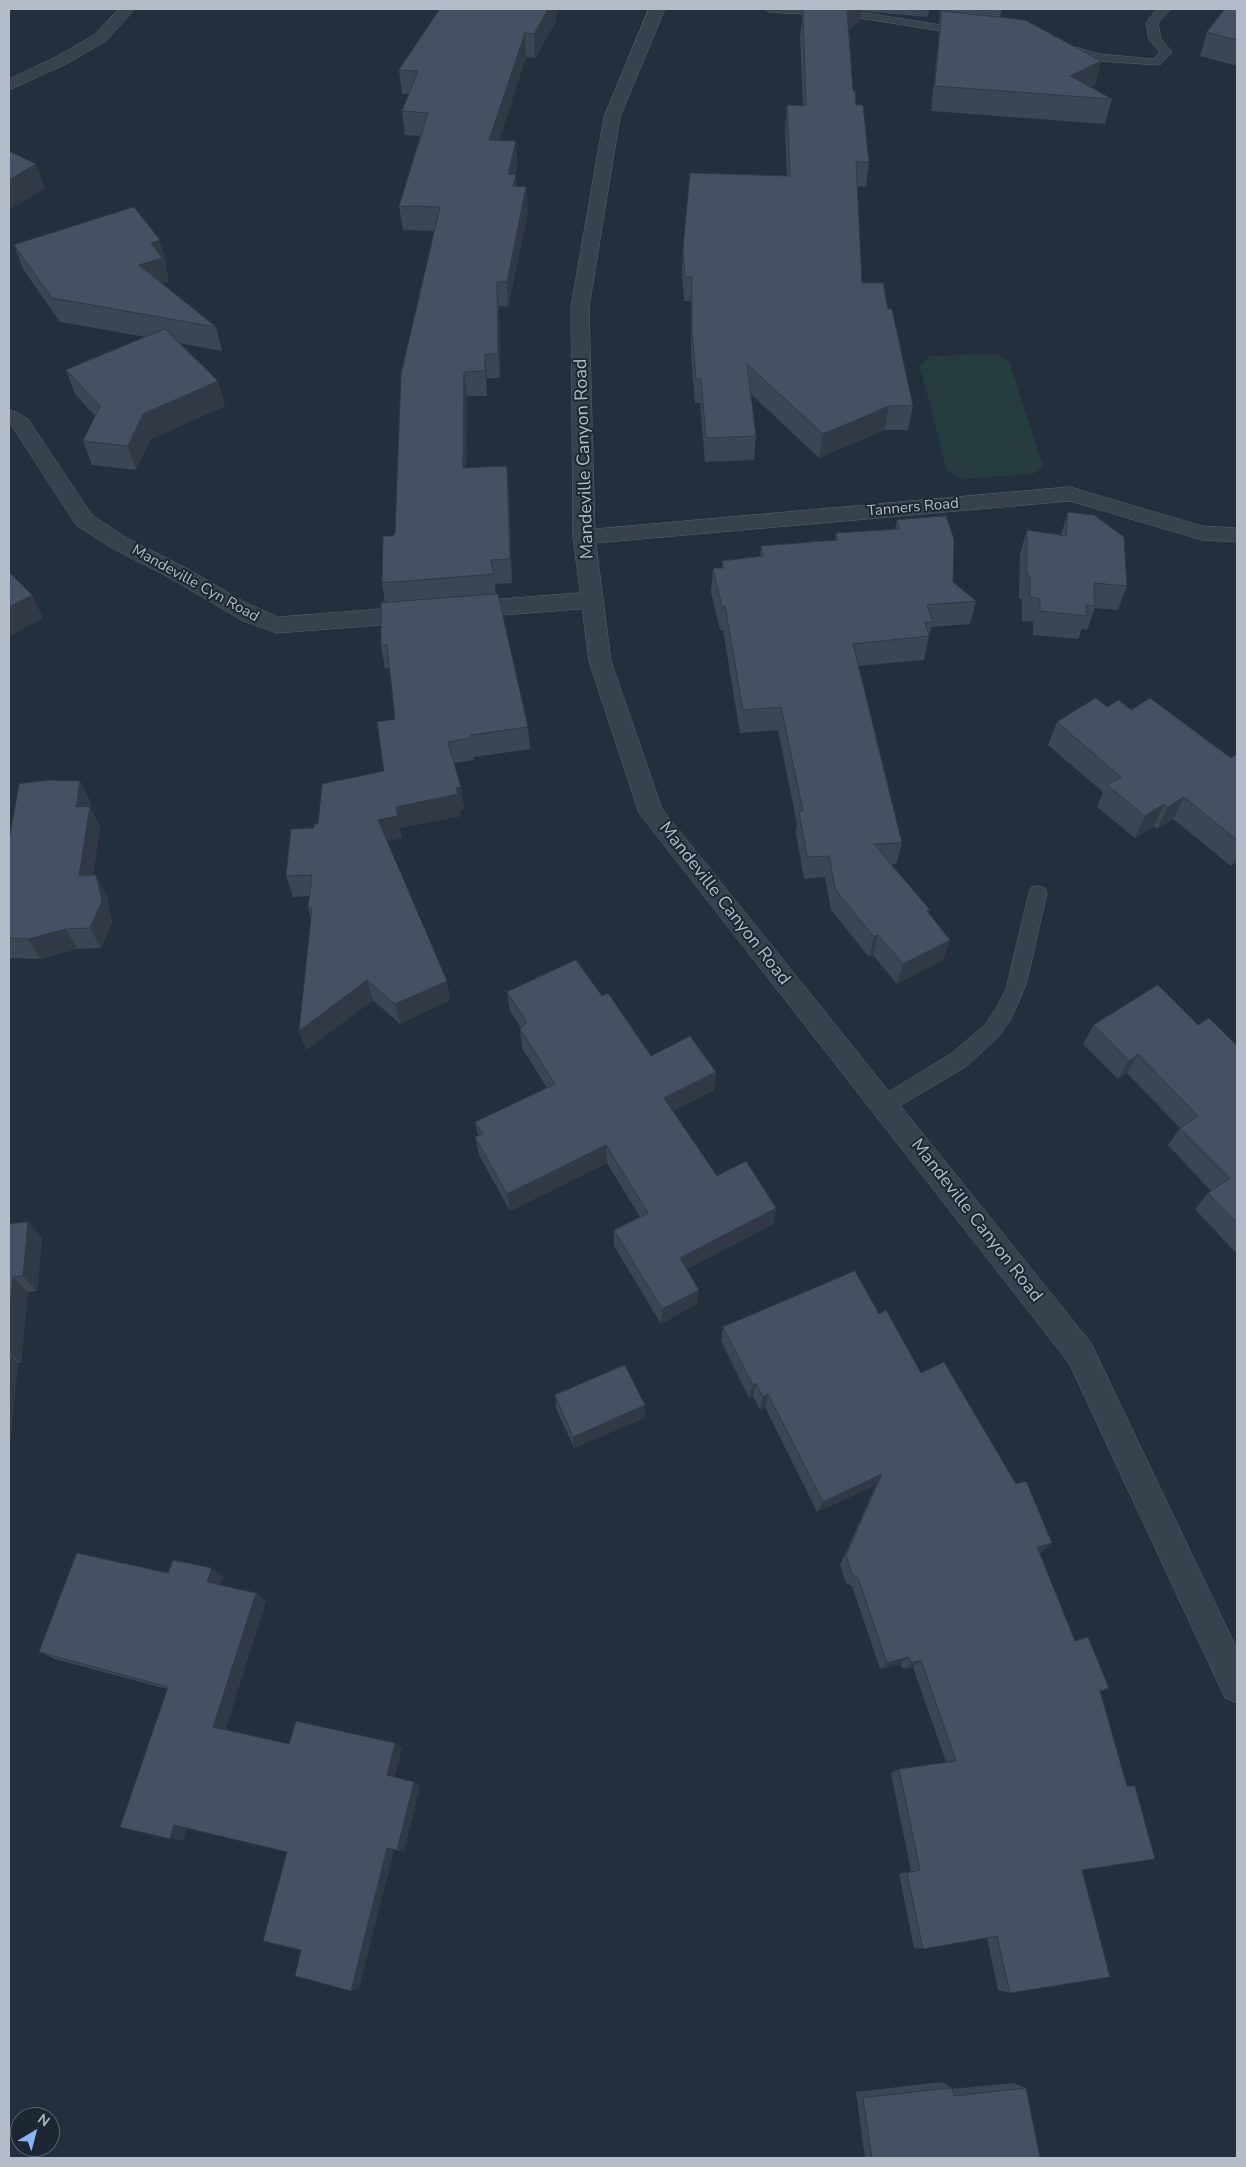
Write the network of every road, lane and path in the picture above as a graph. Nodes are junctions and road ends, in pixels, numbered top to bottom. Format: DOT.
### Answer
graph roads {
  1 [pos="127,9"];
  2 [pos="657,9"];
  3 [pos="770,9"];
  4 [pos="1166,9"];
  5 [pos="981,34"];
  6 [pos="1049,42"];
  7 [pos="9,85"];
  8 [pos="9,416"];
  9 [pos="1237,535"];
  10 [pos="584,537"];
  11 [pos="592,600"];
  12 [pos="1038,893"];
  13 [pos="884,1104"];
  14 [pos="1237,1686"];
  1 -- 7 [label="street"];
  2 -- 10 [label="street, Mandeville Canyon Road"];
  3 -- 5 [label="lane"];
  4 -- 6 [label="lane"];
  8 -- 11 [label="street, Mandeville Cyn Road"];
  9 -- 10 [label="street, Tanners Road"];
  10 -- 11 [label="street, Mandeville Canyon Road"];
  11 -- 13 [label="street, Mandeville Canyon Road"];
  12 -- 13 [label="lane"];
  13 -- 14 [label="street, Mandeville Canyon Road"];
}
